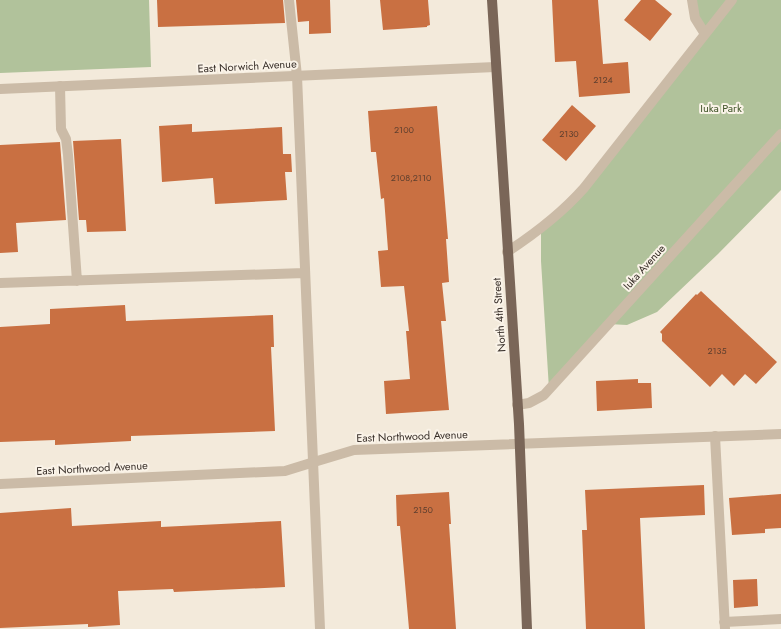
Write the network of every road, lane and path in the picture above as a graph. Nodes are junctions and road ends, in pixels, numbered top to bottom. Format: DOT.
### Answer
graph roads {
  1 [pos="289,0"];
  2 [pos="492,0"];
  3 [pos="692,0"];
  4 [pos="732,0"];
  5 [pos="705,34"];
  6 [pos="495,67"];
  7 [pos="297,76"];
  8 [pos="60,86"];
  9 [pos="0,89"];
  10 [pos="781,134"];
  11 [pos="507,252"];
  12 [pos="304,273"];
  13 [pos="77,281"];
  14 [pos="0,283"];
  15 [pos="517,405"];
  16 [pos="781,434"];
  17 [pos="715,436"];
  18 [pos="520,444"];
  19 [pos="314,462"];
  20 [pos="0,484"];
  21 [pos="781,619"];
  22 [pos="725,625"];
  23 [pos="320,629"];
  24 [pos="527,629"];
  1 -- 7 [label="street"];
  2 -- 6 [label="main road, North 4th Street"];
  3 -- 5 [label="street"];
  4 -- 5 [label="street"];
  5 -- 11 [label="street"];
  6 -- 7 [label="street, East Norwich Avenue"];
  6 -- 11 [label="main road, North 4th Street"];
  7 -- 8 [label="street, East Norwich Avenue"];
  7 -- 12 [label="street"];
  8 -- 9 [label="street, East Norwich Avenue"];
  8 -- 13 [label="street"];
  10 -- 15 [label="street, Iuka Avenue"];
  11 -- 15 [label="main road, North 4th Street"];
  12 -- 13 [label="street"];
  12 -- 19 [label="street"];
  13 -- 14 [label="street"];
  15 -- 18 [label="main road, North 4th Street"];
  16 -- 17 [label="street, East Northwood Avenue"];
  17 -- 18 [label="street, East Northwood Avenue"];
  17 -- 22 [label="street"];
  18 -- 19 [label="street, East Northwood Avenue"];
  18 -- 24 [label="main road, North 4th Street"];
  19 -- 20 [label="street, East Northwood Avenue"];
  19 -- 23 [label="street"];
  21 -- 22 [label="street"];
}
